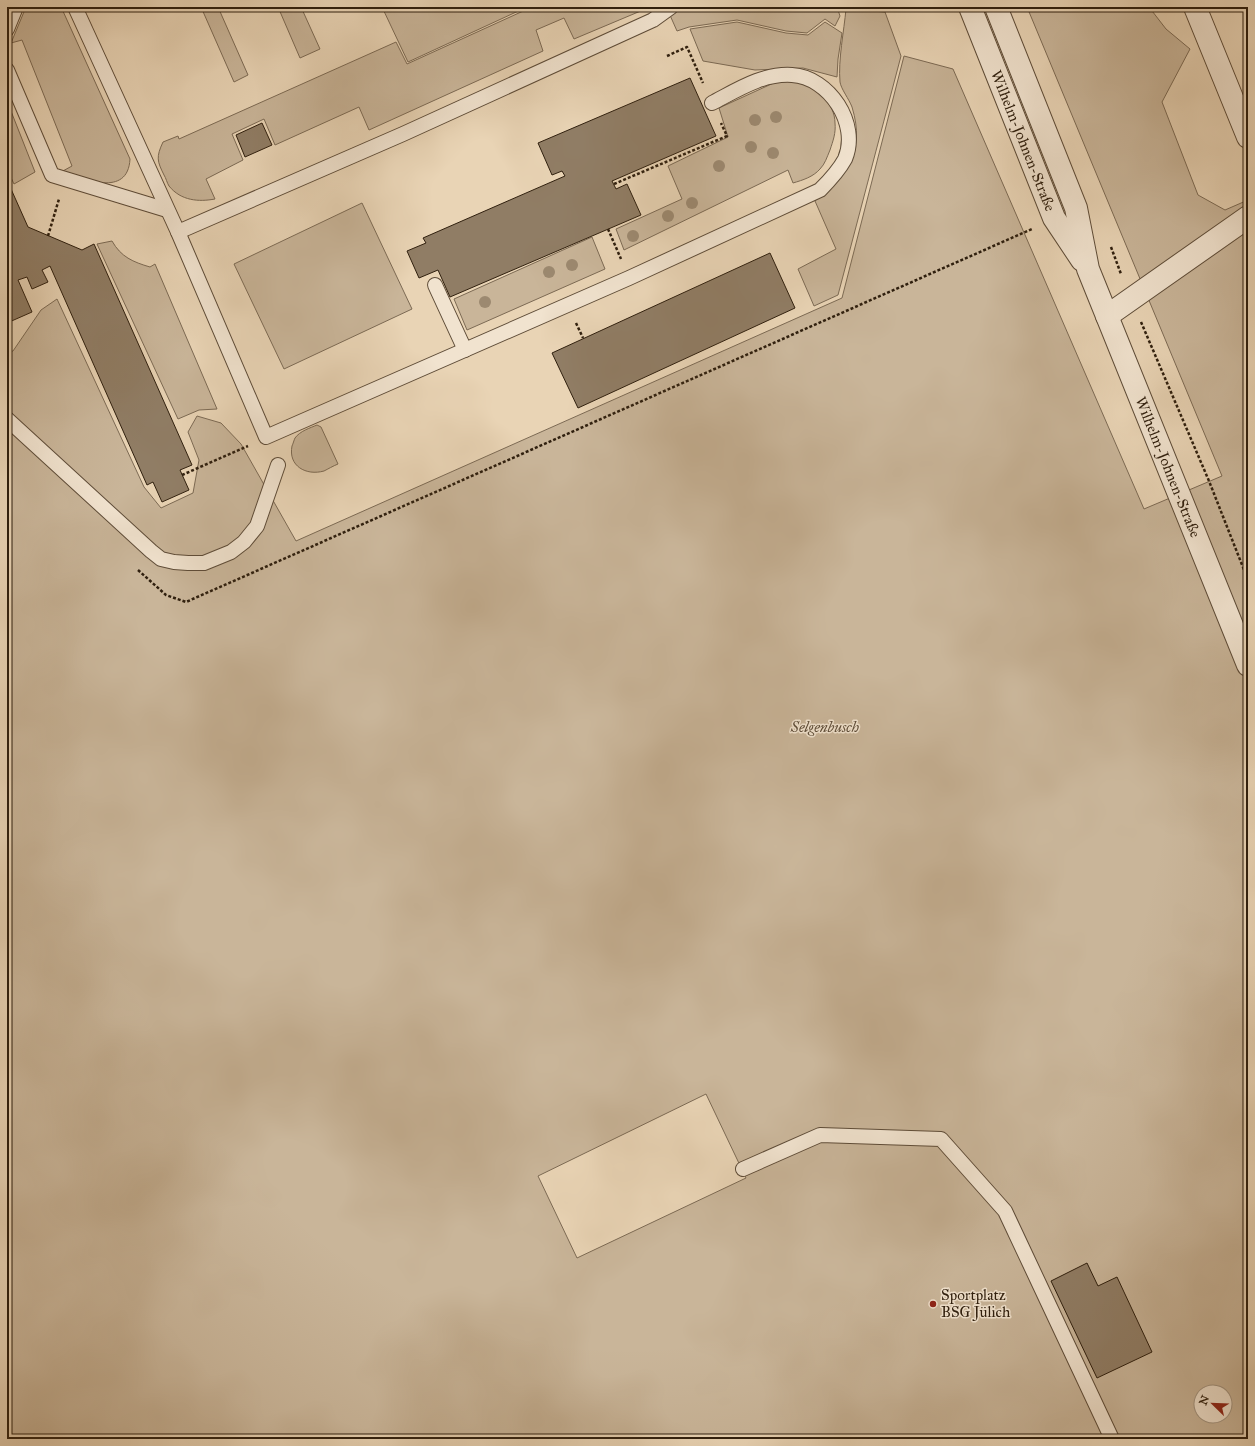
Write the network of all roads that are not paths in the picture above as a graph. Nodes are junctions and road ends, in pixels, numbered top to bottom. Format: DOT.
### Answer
graph roads {
  1 [pos="16,7"];
  2 [pos="75,7"];
  3 [pos="671,7"];
  4 [pos="970,7"];
  5 [pos="996,7"];
  6 [pos="1195,7"];
  7 [pos="7,29"];
  8 [pos="7,70"];
  9 [pos="712,103"];
  10 [pos="1248,137"];
  11 [pos="167,210"];
  12 [pos="1248,217"];
  13 [pos="178,232"];
  14 [pos="1088,269"];
  15 [pos="435,285"];
  16 [pos="1107,316"];
  17 [pos="465,350"];
  18 [pos="7,419"];
  19 [pos="278,465"];
  20 [pos="1248,665"];
  21 [pos="743,1169"];
  22 [pos="1112,1439"];
  1 -- 7 [label="lane"];
  2 -- 11 [label="lane"];
  3 -- 13 [label="lane"];
  4 -- 14 [label="street, Wilhelm-Johnen-Straße"];
  5 -- 14 [label="street, Wilhelm-Johnen-Straße"];
  6 -- 10 [label="street"];
  8 -- 11 [label="lane"];
  9 -- 17 [label="lane"];
  11 -- 13 [label="lane"];
  12 -- 16 [label="street"];
  13 -- 17 [label="lane"];
  14 -- 16 [label="street, Wilhelm-Johnen-Straße"];
  15 -- 17 [label="lane"];
  16 -- 20 [label="street, Wilhelm-Johnen-Straße"];
  18 -- 19 [label="lane"];
  21 -- 22 [label="lane"];
}
